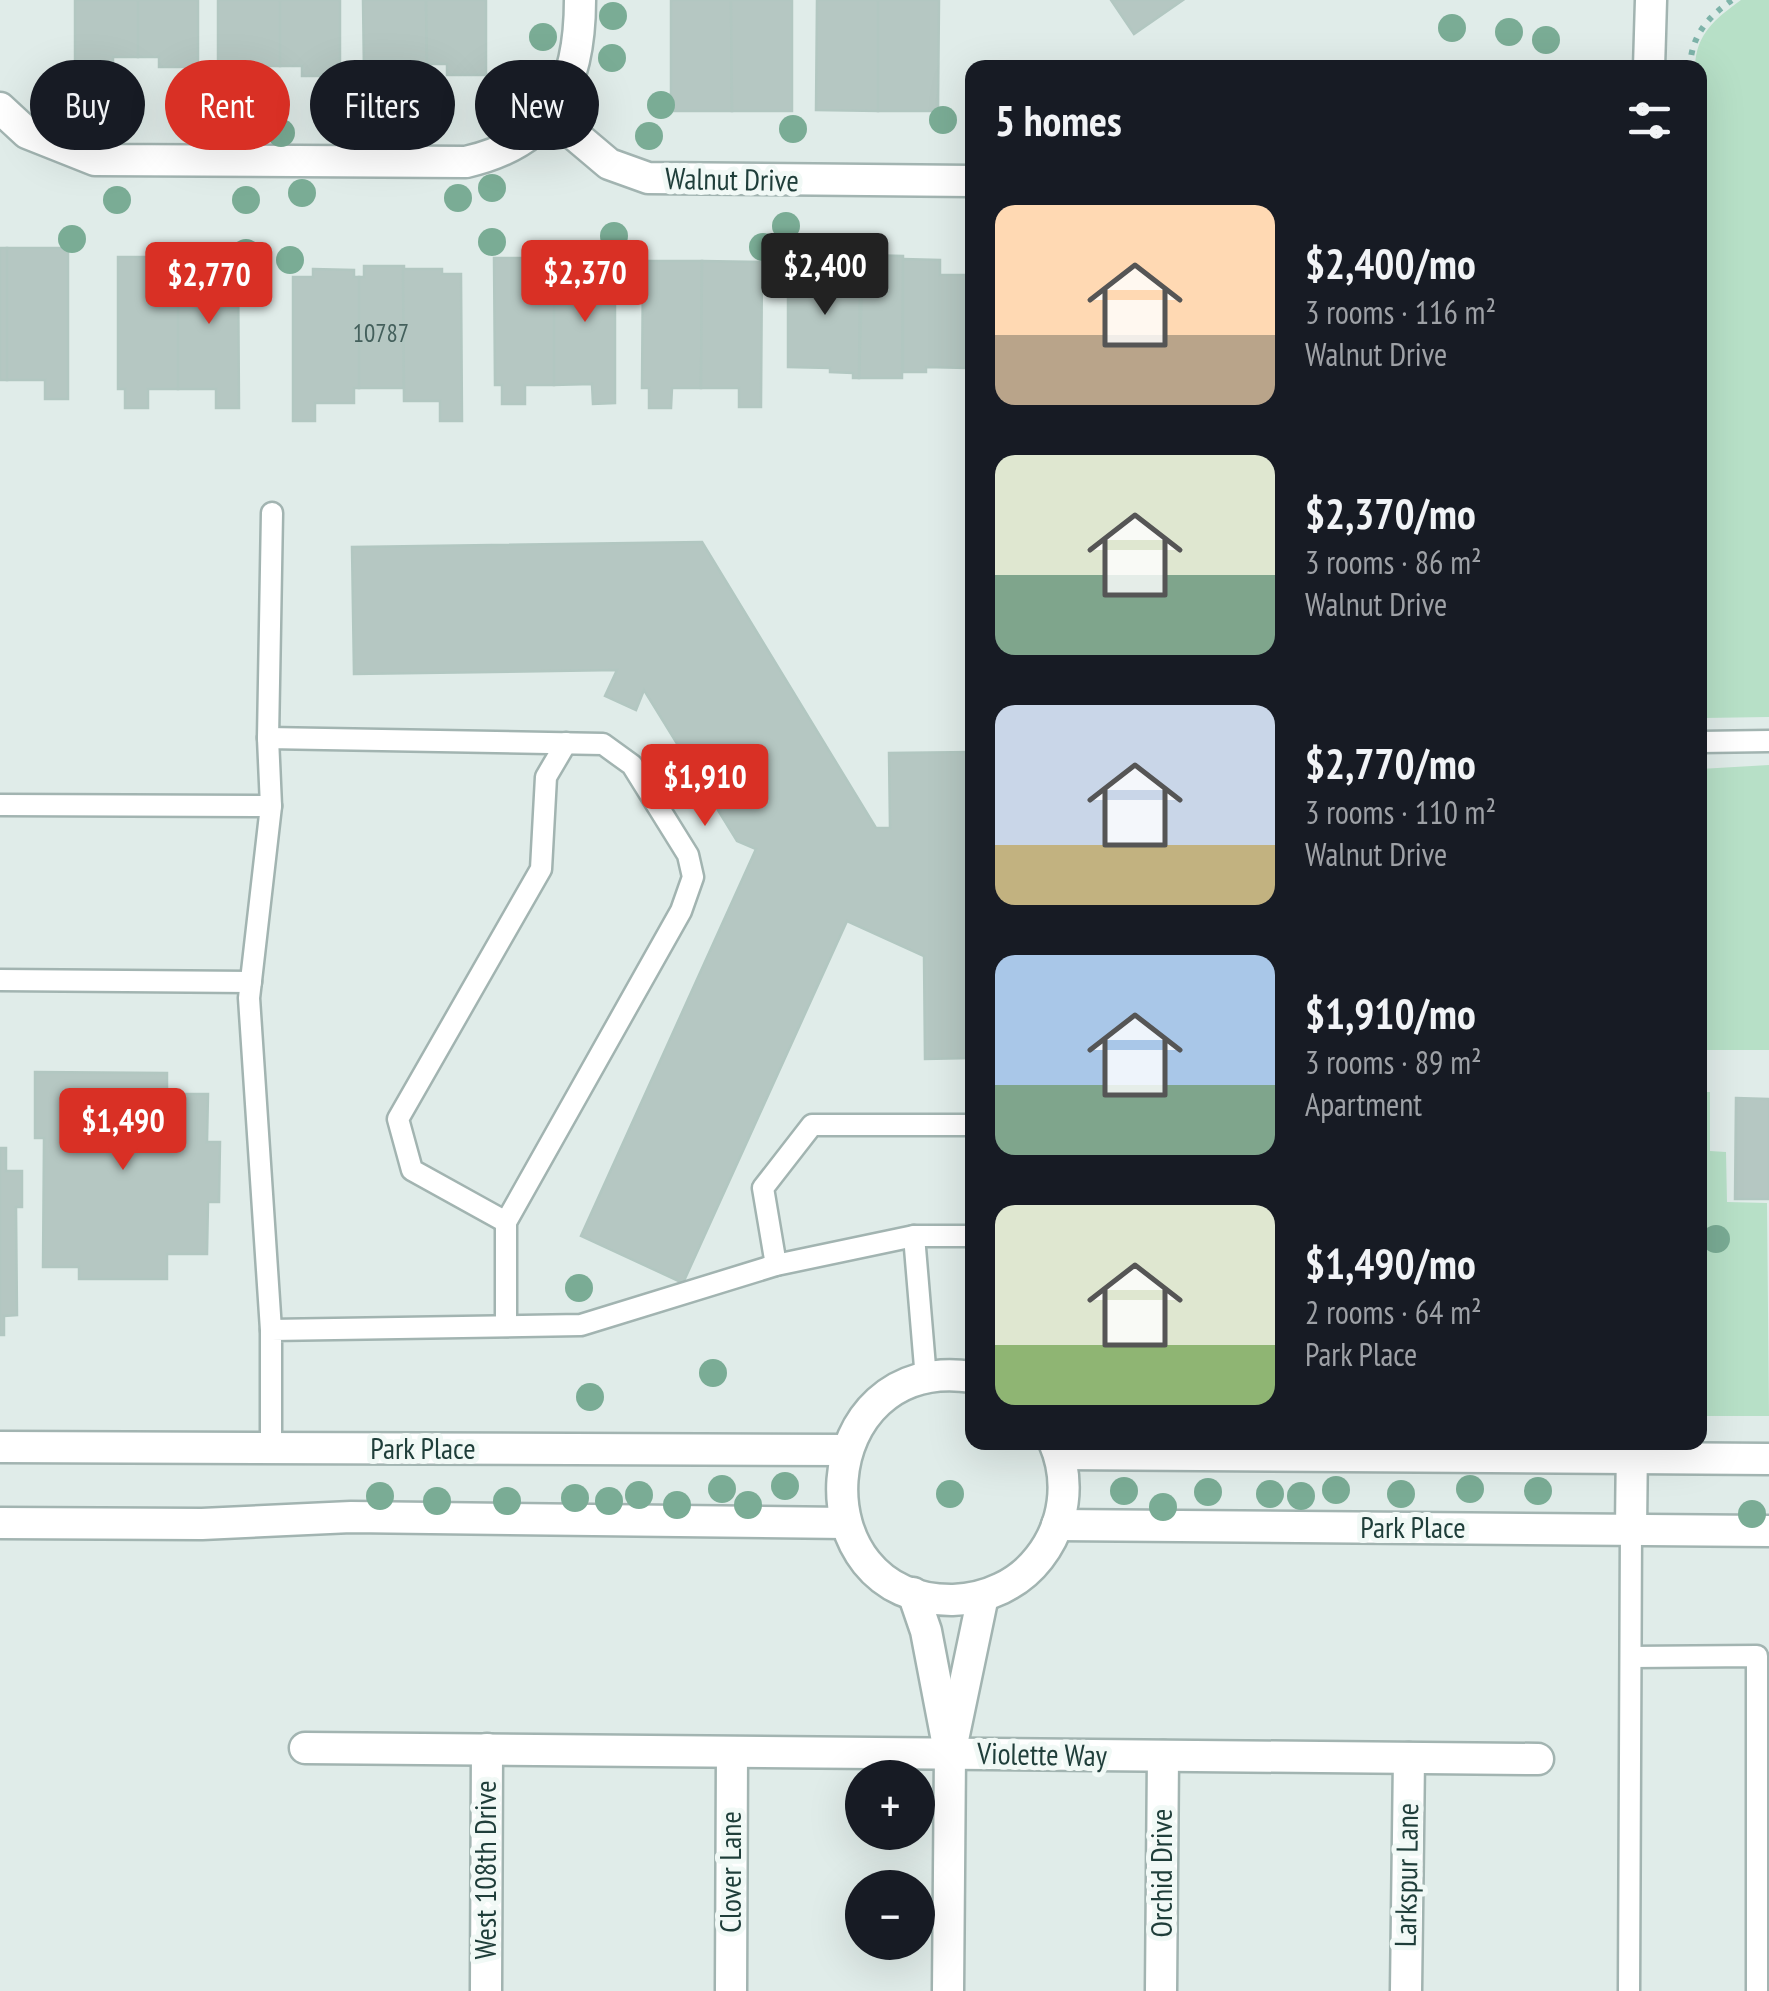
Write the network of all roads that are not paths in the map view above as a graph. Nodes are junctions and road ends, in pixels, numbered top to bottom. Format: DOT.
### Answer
graph roads {
  1 [pos="580,0"];
  2 [pos="1651,0"];
  3 [pos="573,60"];
  4 [pos="1649,60"];
  5 [pos="3,118"];
  6 [pos="496,150"];
  7 [pos="592,150"];
  8 [pos="965,180"];
  9 [pos="272,514"];
  10 [pos="268,738"];
  11 [pos="1769,741"];
  12 [pos="1707,742"];
  13 [pos="566,743"];
  14 [pos="0,806"];
  15 [pos="271,806"];
  16 [pos="0,980"];
  17 [pos="251,982"];
  18 [pos="965,1125"];
  19 [pos="506,1222"];
  20 [pos="914,1236"];
  21 [pos="965,1236"];
  22 [pos="776,1266"];
  23 [pos="506,1326"];
  24 [pos="271,1330"];
  25 [pos="965,1377"];
  26 [pos="926,1378"];
  27 [pos="0,1447"];
  28 [pos="271,1449"];
  29 [pos="847,1450"];
  30 [pos="1057,1450"];
  31 [pos="1632,1450"];
  32 [pos="1769,1459"];
  33 [pos="846,1522"];
  34 [pos="0,1523"];
  35 [pos="1057,1526"];
  36 [pos="1632,1529"];
  37 [pos="1769,1530"];
  38 [pos="913,1593"];
  39 [pos="983,1596"];
  40 [pos="1763,1656"];
  41 [pos="1631,1657"];
  42 [pos="305,1748"];
  43 [pos="487,1749"];
  44 [pos="732,1753"];
  45 [pos="950,1754"];
  46 [pos="1163,1756"];
  47 [pos="1409,1758"];
  48 [pos="1538,1759"];
  49 [pos="486,1991"];
  50 [pos="731,1991"];
  51 [pos="948,1991"];
  52 [pos="1161,1991"];
  53 [pos="1406,1991"];
  54 [pos="1628,1991"];
  55 [pos="1757,1991"];
  1 -- 3 [label="street"];
  2 -- 4 [label="street"];
  5 -- 6 [label="street"];
  7 -- 8 [label="street, Walnut Drive"];
  9 -- 10 [label="lane"];
  10 -- 13 [label="lane"];
  10 -- 15 [label="lane"];
  11 -- 12 [label="lane"];
  13 -- 19 [label="lane"];
  13 -- 19 [label="lane"];
  14 -- 15 [label="lane"];
  15 -- 17 [label="lane"];
  16 -- 17 [label="lane"];
  17 -- 24 [label="lane"];
  18 -- 22 [label="lane"];
  19 -- 23 [label="lane"];
  20 -- 21 [label="lane"];
  20 -- 22 [label="lane"];
  20 -- 26 [label="lane"];
  22 -- 23 [label="lane"];
  23 -- 24 [label="lane"];
  24 -- 28 [label="lane"];
  25 -- 26 [label="street"];
  26 -- 29 [label="street"];
  27 -- 28 [label="street, Park Place"];
  28 -- 29 [label="street, Park Place"];
  29 -- 33 [label="street"];
  30 -- 35 [label="street"];
  31 -- 32 [label="street"];
  31 -- 36 [label="street"];
  33 -- 34 [label="street"];
  33 -- 38 [label="street"];
  35 -- 36 [label="street, Park Place"];
  35 -- 39 [label="street"];
  36 -- 37 [label="street, Park Place"];
  36 -- 41 [label="lane"];
  38 -- 39 [label="street"];
  38 -- 45 [label="street"];
  39 -- 45 [label="street"];
  40 -- 41 [label="lane"];
  40 -- 55 [label="lane"];
  41 -- 54 [label="lane"];
  42 -- 43 [label="street, Violette Way"];
  43 -- 44 [label="street, Violette Way"];
  43 -- 49 [label="street, West 108th Drive"];
  44 -- 45 [label="street, Violette Way"];
  44 -- 50 [label="street, Clover Lane"];
  45 -- 46 [label="street, Violette Way"];
  45 -- 51 [label="street"];
  46 -- 47 [label="street, Violette Way"];
  46 -- 52 [label="street, Orchid Drive"];
  47 -- 48 [label="street, Violette Way"];
  47 -- 53 [label="street, Larkspur Lane"];
}
